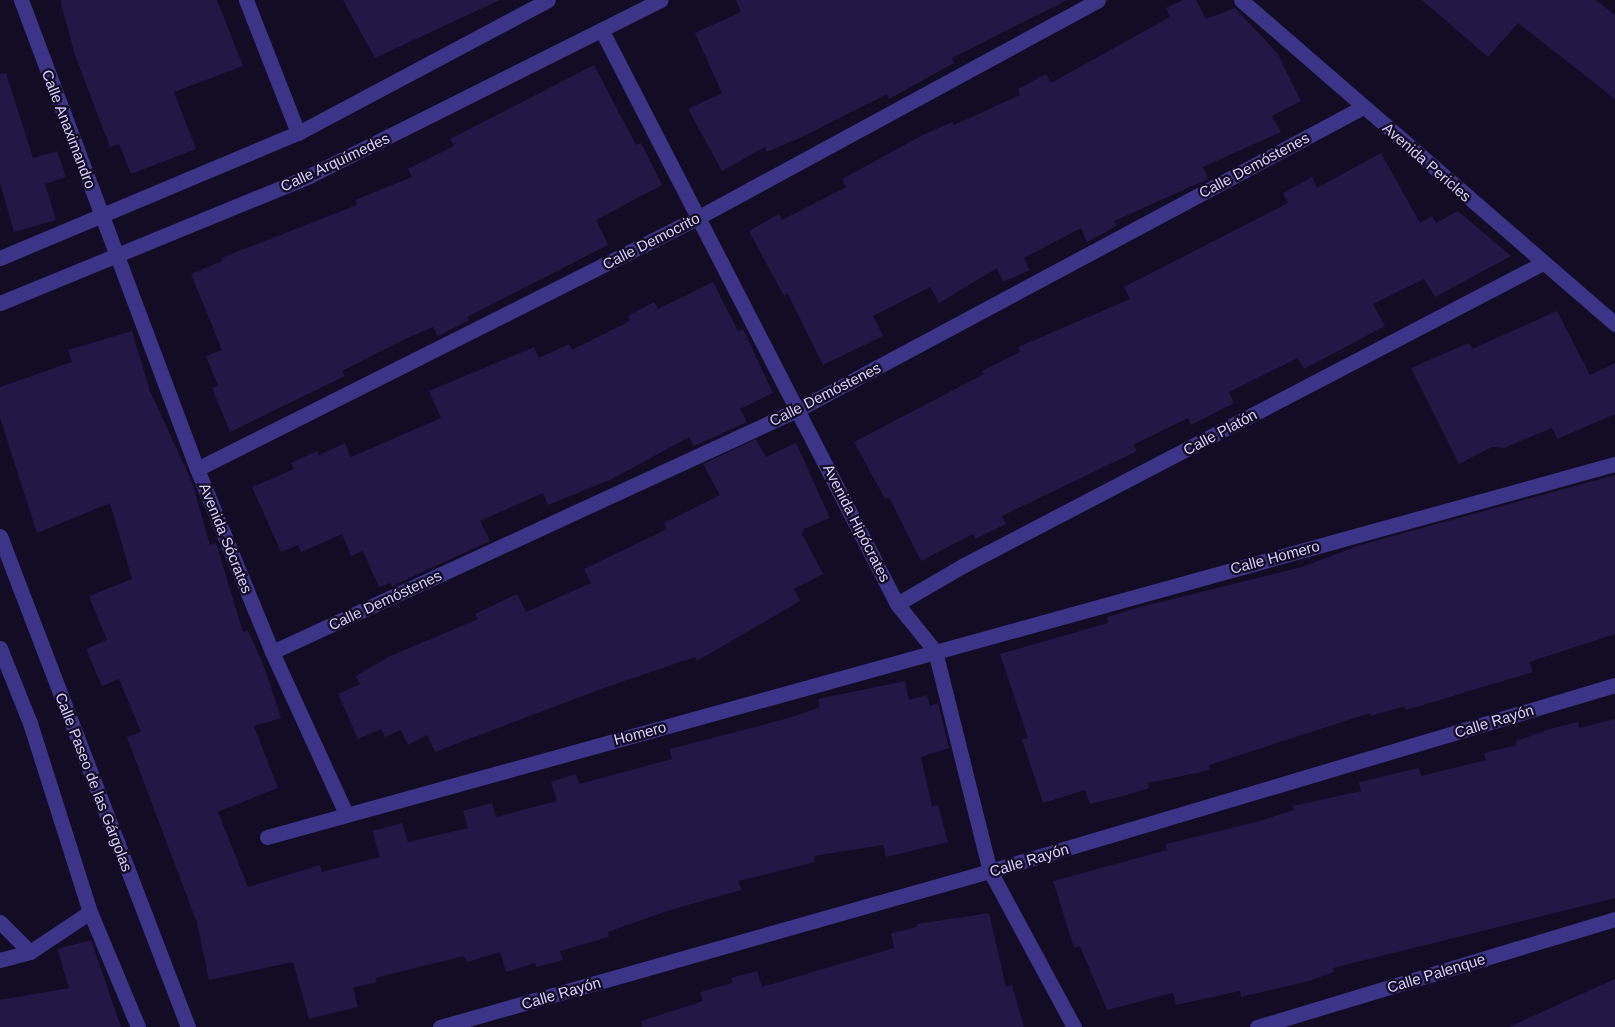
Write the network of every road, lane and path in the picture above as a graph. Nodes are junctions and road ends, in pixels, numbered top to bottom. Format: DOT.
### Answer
graph roads {
  1 [pos="21,0"];
  2 [pos="246,0"];
  3 [pos="548,0"];
  4 [pos="660,0"];
  5 [pos="1098,0"];
  6 [pos="1240,0"];
  7 [pos="602,31"];
  8 [pos="1363,107"];
  9 [pos="298,133"];
  10 [pos="101,213"];
  11 [pos="697,218"];
  12 [pos="0,258"];
  13 [pos="117,258"];
  14 [pos="1544,263"];
  15 [pos="0,303"];
  16 [pos="1615,324"];
  17 [pos="799,409"];
  18 [pos="1615,465"];
  19 [pos="197,469"];
  20 [pos="0,536"];
  21 [pos="897,604"];
  22 [pos="0,648"];
  23 [pos="935,651"];
  24 [pos="272,652"];
  25 [pos="1615,685"];
  26 [pos="346,814"];
  27 [pos="267,837"];
  28 [pos="990,871"];
  29 [pos="90,912"];
  30 [pos="1615,919"];
  31 [pos="0,922"];
  32 [pos="30,952"];
  33 [pos="0,960"];
  34 [pos="138,1027"];
  35 [pos="188,1027"];
  36 [pos="440,1027"];
  37 [pos="1074,1027"];
  38 [pos="1257,1027"];
  1 -- 10 [label="street, Calle Anaximandro"];
  2 -- 9 [label="street"];
  3 -- 9 [label="street"];
  4 -- 7 [label="street, Calle Arquímedes"];
  5 -- 11 [label="street, Calle Democrito"];
  6 -- 8 [label="street, Avenida Pericles"];
  7 -- 11 [label="street, Avenida Hipócrates"];
  7 -- 13 [label="street, Calle Arquímedes"];
  8 -- 14 [label="street, Avenida Pericles"];
  8 -- 17 [label="street, Calle Demóstenes"];
  9 -- 10 [label="street"];
  10 -- 12 [label="street"];
  10 -- 13 [label="street, Calle Anaximandro"];
  11 -- 17 [label="street, Avenida Hipócrates"];
  11 -- 19 [label="street, Calle Democrito"];
  13 -- 15 [label="street, Calle Arquímedes"];
  13 -- 19 [label="street, Avenida Sócrates"];
  14 -- 16 [label="street, Avenida Pericles"];
  14 -- 21 [label="street, Calle Platón"];
  17 -- 21 [label="street, Avenida Hipócrates"];
  17 -- 24 [label="street, Calle Demóstenes"];
  18 -- 23 [label="street, Calle Homero"];
  19 -- 24 [label="street, Avenida Sócrates"];
  20 -- 35 [label="street, Calle Paseo de las Gárgolas"];
  21 -- 23 [label="street, Avenida Hipócrates"];
  22 -- 29 [label="street"];
  23 -- 26 [label="street, Homero"];
  23 -- 28 [label="street, Avenida Hipócrates"];
  24 -- 26 [label="street, Avenida Sócrates"];
  25 -- 28 [label="street, Calle Rayón"];
  26 -- 27 [label="street"];
  28 -- 36 [label="street, Calle Rayón"];
  28 -- 37 [label="street, Avenida Hipócrates"];
  29 -- 32 [label="street"];
  29 -- 34 [label="street"];
  30 -- 38 [label="street, Calle Palenque"];
  31 -- 32 [label="street"];
  32 -- 33 [label="street"];
}
